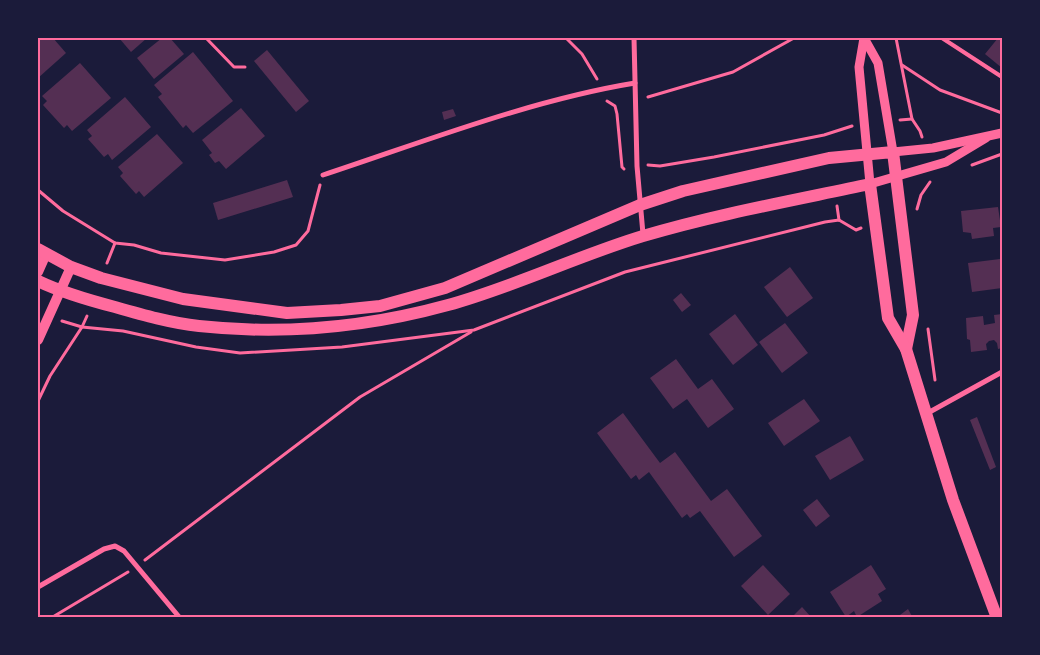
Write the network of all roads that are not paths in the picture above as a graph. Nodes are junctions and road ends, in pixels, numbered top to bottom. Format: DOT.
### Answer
graph roads {
  1 [pos="634,38"];
  2 [pos="864,38"];
  3 [pos="942,38"];
  4 [pos="1002,77"];
  5 [pos="635,83"];
  6 [pos="1002,133"];
  7 [pos="986,138"];
  8 [pos="893,152"];
  9 [pos="867,154"];
  10 [pos="323,175"];
  11 [pos="896,176"];
  12 [pos="870,184"];
  13 [pos="640,205"];
  14 [pos="643,236"];
  15 [pos="42,252"];
  16 [pos="71,267"];
  17 [pos="38,272"];
  18 [pos="38,281"];
  19 [pos="60,292"];
  20 [pos="38,340"];
  21 [pos="906,349"];
  22 [pos="1002,372"];
  23 [pos="925,414"];
  24 [pos="38,587"];
  25 [pos="180,618"];
  26 [pos="997,618"];
  1 -- 5 [label="street"];
  2 -- 8 [label="street"];
  2 -- 9 [label="street"];
  3 -- 4 [label="lane"];
  5 -- 10 [label="street"];
  5 -- 13 [label="street"];
  6 -- 7 [label="street"];
  7 -- 8 [label="street"];
  7 -- 11 [label="street"];
  8 -- 9 [label="main road"];
  8 -- 11 [label="main road"];
  9 -- 12 [label="street"];
  9 -- 13 [label="main road"];
  11 -- 12 [label="street"];
  11 -- 21 [label="main road"];
  12 -- 14 [label="main road"];
  12 -- 21 [label="main road"];
  13 -- 14 [label="street"];
  13 -- 16 [label="main road"];
  14 -- 19 [label="main road"];
  15 -- 16 [label="main road"];
  15 -- 17 [label="main road"];
  16 -- 19 [label="main road"];
  18 -- 19 [label="main road"];
  19 -- 20 [label="main road"];
  21 -- 23 [label="main road"];
  22 -- 23 [label="street"];
  23 -- 26 [label="main road"];
  24 -- 25 [label="street"];
}
